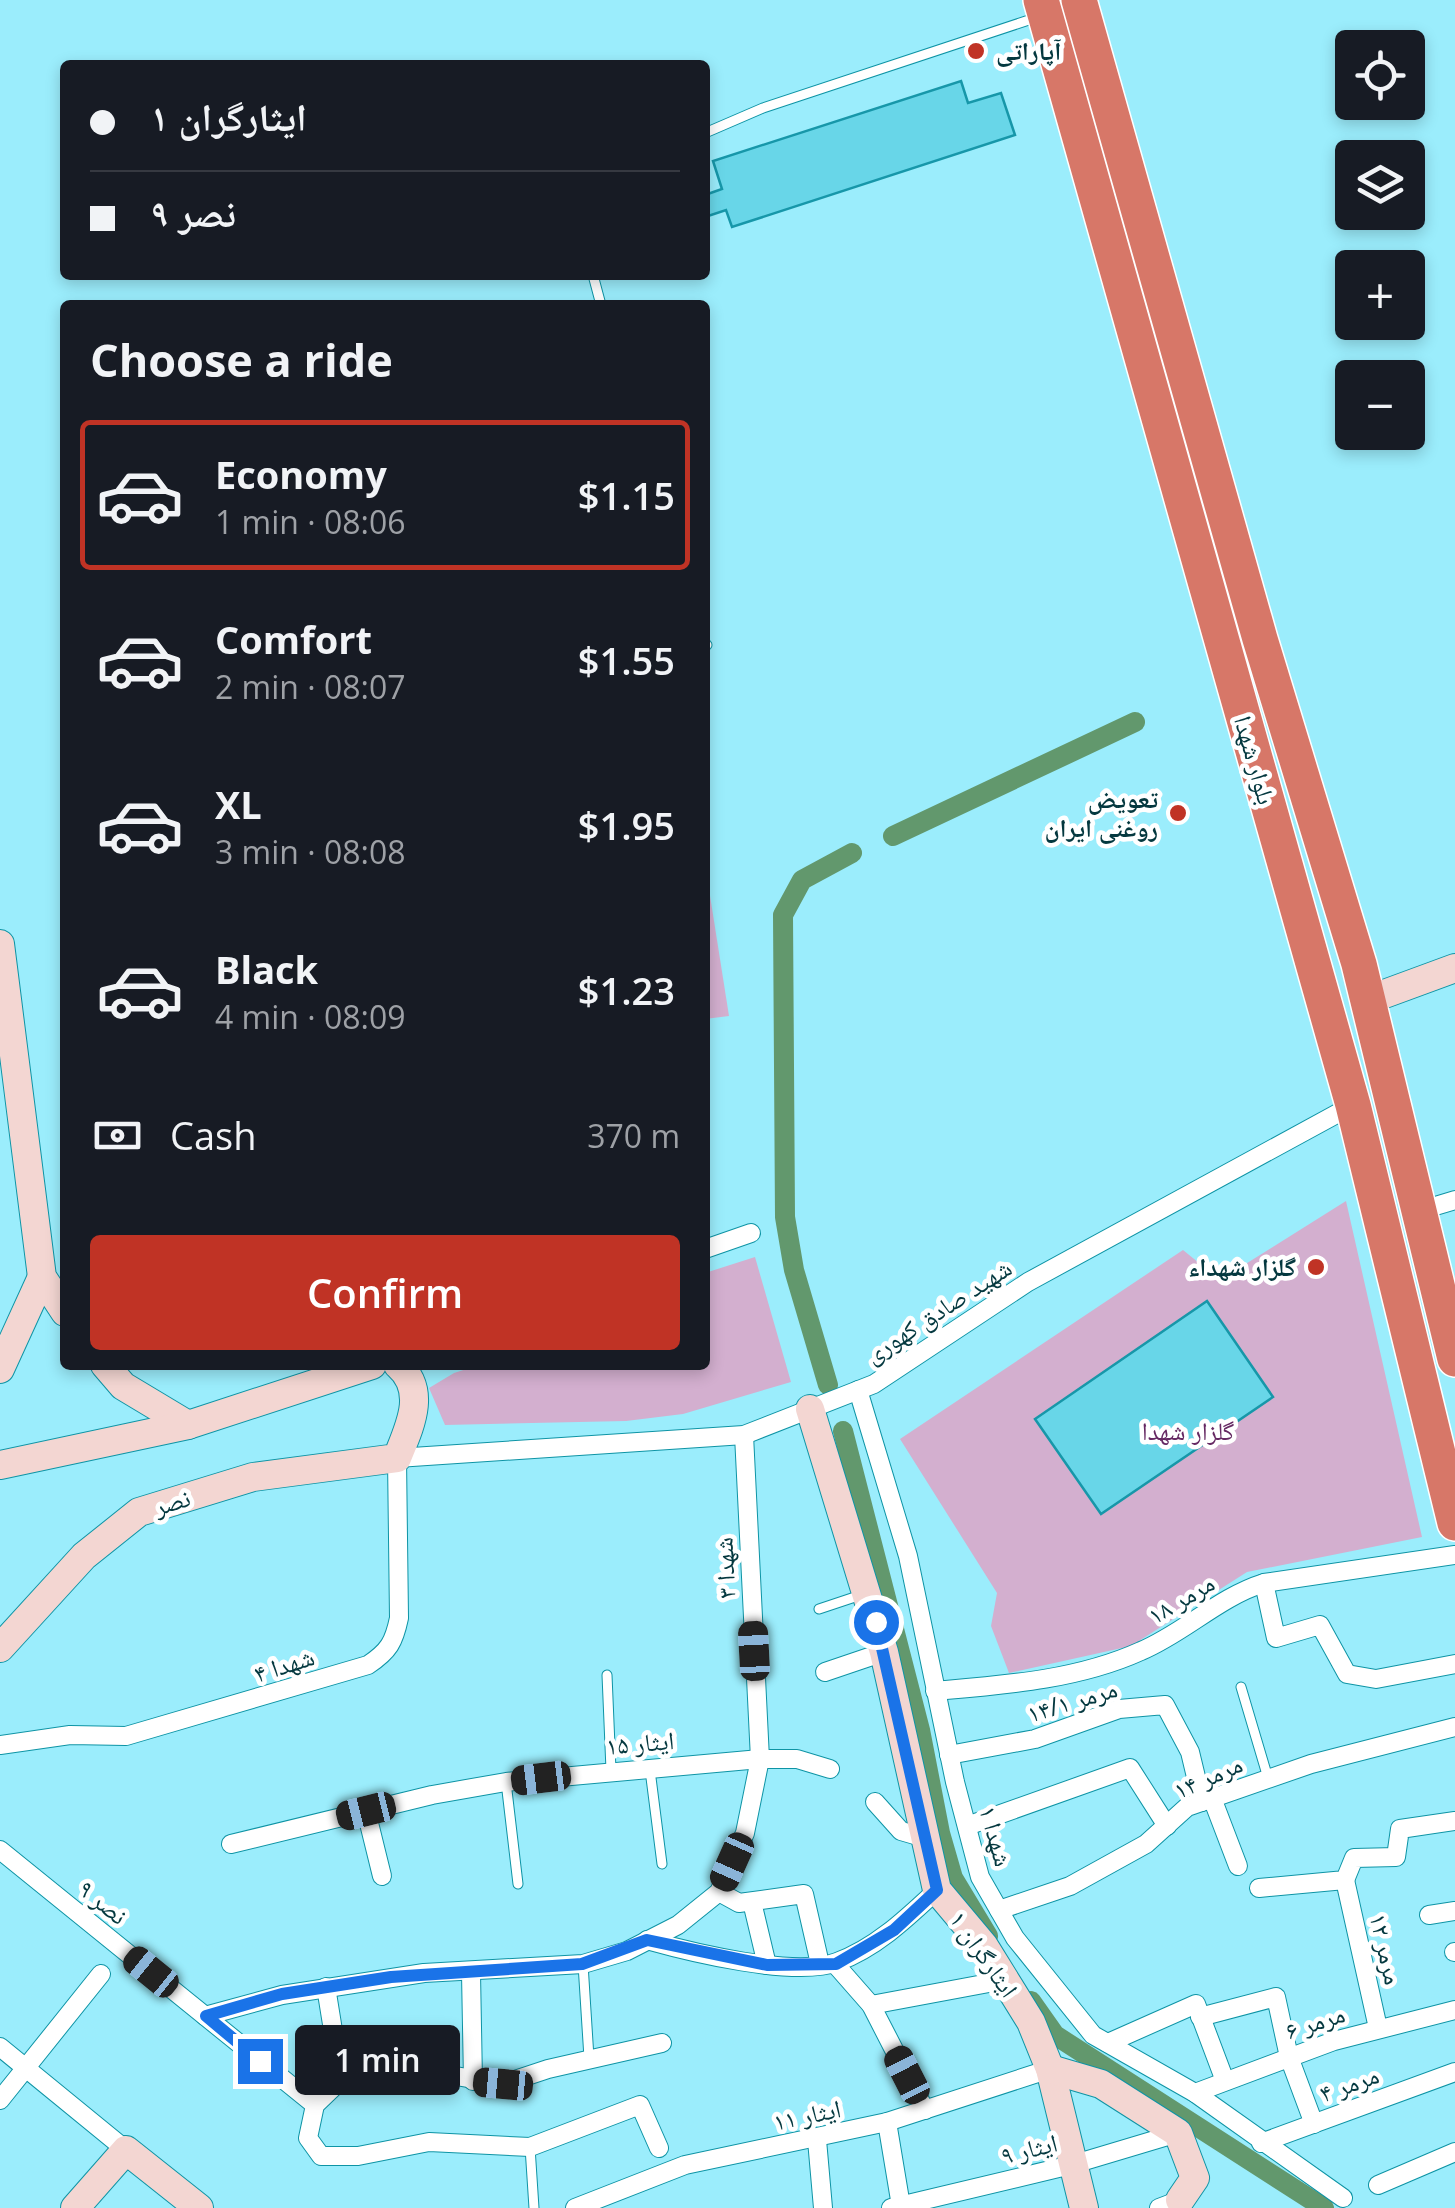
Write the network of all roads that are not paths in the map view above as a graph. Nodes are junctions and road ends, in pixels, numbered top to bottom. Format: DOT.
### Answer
graph roads {
  1 [pos="1078,0"];
  2 [pos="1043,7"];
  3 [pos="710,131"];
  4 [pos="1147,240"];
  5 [pos="1111,251"];
  6 [pos="1170,322"];
  7 [pos="1136,336"];
  8 [pos="0,944"];
  9 [pos="0,954"];
  10 [pos="1455,968"];
  11 [pos="1368,1000"];
  12 [pos="1353,1105"];
  13 [pos="1438,1205"];
  14 [pos="751,1233"];
  15 [pos="710,1247"];
  16 [pos="42,1277"];
  17 [pos="60,1304"];
  18 [pos="1455,1359"];
  19 [pos="0,1369"];
  20 [pos="110,1370"];
  21 [pos="357,1370"];
  22 [pos="402,1370"];
  23 [pos="858,1390"];
  24 [pos="810,1409"];
  25 [pos="188,1425"];
  26 [pos="744,1435"];
  27 [pos="396,1458"];
  28 [pos="0,1465"];
  29 [pos="1455,1523"];
  30 [pos="1455,1554"];
  31 [pos="1264,1583"];
  32 [pos="867,1593"];
  33 [pos="819,1609"];
  34 [pos="0,1648"];
  35 [pos="884,1652"];
  36 [pos="1455,1664"];
  37 [pos="825,1672"];
  38 [pos="608,1675"];
  39 [pos="1242,1687"];
  40 [pos="935,1691"];
  41 [pos="1455,1727"];
  42 [pos="0,1744"];
  43 [pos="949,1756"];
  44 [pos="760,1759"];
  45 [pos="650,1768"];
  46 [pos="830,1769"];
  47 [pos="611,1770"];
  48 [pos="1268,1778"];
  49 [pos="506,1782"];
  50 [pos="1207,1800"];
  51 [pos="876,1802"];
  52 [pos="366,1811"];
  53 [pos="1455,1821"];
  54 [pos="967,1826"];
  55 [pos="1167,1826"];
  56 [pos="925,1838"];
  57 [pos="232,1844"];
  58 [pos="0,1850"];
  59 [pos="662,1864"];
  60 [pos="1238,1866"];
  61 [pos="382,1876"];
  62 [pos="1345,1880"];
  63 [pos="518,1884"];
  64 [pos="1259,1888"];
  65 [pos="937,1890"];
  66 [pos="719,1892"];
  67 [pos="752,1902"];
  68 [pos="999,1910"];
  69 [pos="1455,1911"];
  70 [pos="1429,1915"];
  71 [pos="647,1940"];
  72 [pos="582,1964"];
  73 [pos="828,1964"];
  74 [pos="767,1965"];
  75 [pos="472,1973"];
  76 [pos="101,1974"];
  77 [pos="1005,1980"];
  78 [pos="326,1987"];
  79 [pos="871,2005"];
  80 [pos="1455,2010"];
  81 [pos="206,2016"];
  82 [pos="1200,2017"];
  83 [pos="1378,2028"];
  84 [pos="662,2044"];
  85 [pos="1108,2044"];
  86 [pos="0,2047"];
  87 [pos="1289,2057"];
  88 [pos="589,2058"];
  89 [pos="26,2068"];
  90 [pos="1050,2068"];
  91 [pos="1455,2072"];
  92 [pos="341,2080"];
  93 [pos="473,2081"];
  94 [pos="1225,2081"];
  95 [pos="1195,2093"];
  96 [pos="0,2100"];
  97 [pos="315,2105"];
  98 [pos="925,2110"];
  99 [pos="887,2122"];
  100 [pos="1314,2124"];
  101 [pos="1178,2133"];
  102 [pos="816,2140"];
  103 [pos="1261,2143"];
  104 [pos="530,2147"];
  105 [pos="659,2148"];
  106 [pos="126,2150"];
  107 [pos="1455,2152"];
  108 [pos="1071,2165"];
  109 [pos="1378,2185"];
  110 [pos="1343,2198"];
  111 [pos="1170,2204"];
  112 [pos="896,2207"];
  113 [pos="75,2208"];
  114 [pos="200,2208"];
  115 [pos="534,2208"];
  116 [pos="576,2208"];
  117 [pos="824,2208"];
  118 [pos="1084,2208"];
  1 -- 4 [label="highway, بلوار شهدا"];
  2 -- 3 [label="lane"];
  2 -- 5 [label="highway, بلوار شهدا"];
  4 -- 5 [label="highway"];
  4 -- 6 [label="highway, بلوار شهدا"];
  5 -- 7 [label="highway, بلوار شهدا"];
  6 -- 7 [label="highway"];
  6 -- 11 [label="highway, بلوار شهدا"];
  7 -- 12 [label="highway, بلوار شهدا"];
  8 -- 9 [label="street"];
  9 -- 16 [label="street"];
  10 -- 11 [label="street"];
  11 -- 13 [label="highway, بلوار شهدا"];
  12 -- 23 [label="street, شهید صادق کهوری"];
  12 -- 29 [label="highway, بلوار شهدا"];
  13 -- 18 [label="highway, بلوار شهدا"];
  14 -- 15 [label="street"];
  16 -- 17 [label="street"];
  16 -- 19 [label="street"];
  20 -- 25 [label="street"];
  21 -- 25 [label="street"];
  22 -- 27 [label="street"];
  23 -- 24 [label="street, شهید صادق کهوری"];
  23 -- 40 [label="street, شهدا ۱"];
  24 -- 26 [label="street, شهید صادق کهوری"];
  24 -- 32 [label="street, ایثارگران ۱"];
  25 -- 28 [label="street"];
  26 -- 27 [label="street, شهید صادق کهوری"];
  26 -- 44 [label="street, شهدا ۳"];
  27 -- 34 [label="street, نصر"];
  27 -- 42 [label="street, شهدا ۴"];
  30 -- 31 [label="street, مرمر ۱۸"];
  31 -- 36 [label="street"];
  31 -- 40 [label="street, مرمر ۱۸"];
  32 -- 33 [label="lane"];
  32 -- 35 [label="street, ایثارگران ۱"];
  35 -- 37 [label="street"];
  35 -- 56 [label="street, ایثارگران ۱"];
  38 -- 47 [label="lane"];
  39 -- 48 [label="lane"];
  40 -- 43 [label="street, شهدا ۱"];
  41 -- 48 [label="street, مرمر ۱۴"];
  43 -- 50 [label="street, مرمر ۱۴/۱"];
  43 -- 54 [label="street, شهدا ۱"];
  44 -- 45 [label="street, ایثار ۱۵"];
  44 -- 46 [label="street, ایثار ۱۵"];
  44 -- 66 [label="street, شهدا ۳"];
  45 -- 47 [label="street, ایثار ۱۵"];
  45 -- 59 [label="lane"];
  47 -- 49 [label="street, ایثار ۱۵"];
  48 -- 50 [label="street, مرمر ۱۴"];
  49 -- 52 [label="street, ایثار ۱۵"];
  49 -- 63 [label="lane"];
  50 -- 55 [label="street, مرمر ۱۴"];
  50 -- 60 [label="street"];
  51 -- 56 [label="street"];
  52 -- 57 [label="street, ایثار ۱۵"];
  52 -- 61 [label="street"];
  53 -- 62 [label="street"];
  54 -- 55 [label="street"];
  54 -- 68 [label="street, شهدا ۱"];
  55 -- 68 [label="street, مرمر ۱۴"];
  56 -- 65 [label="street, ایثارگران ۱"];
  58 -- 81 [label="street, نصر ۹"];
  62 -- 64 [label="street"];
  62 -- 83 [label="street, مرمر ۱۲"];
  65 -- 73 [label="street"];
  65 -- 77 [label="street, ایثارگران ۱"];
  66 -- 67 [label="street"];
  66 -- 71 [label="street"];
  67 -- 73 [label="street"];
  67 -- 74 [label="street"];
  68 -- 85 [label="street, شهدا ۱"];
  69 -- 70 [label="street"];
  71 -- 72 [label="street"];
  71 -- 74 [label="street"];
  72 -- 75 [label="street"];
  72 -- 88 [label="lane"];
  73 -- 74 [label="street"];
  73 -- 79 [label="street"];
  75 -- 78 [label="street"];
  75 -- 93 [label="street"];
  76 -- 89 [label="street"];
  77 -- 79 [label="street"];
  77 -- 90 [label="street, ایثارگران ۱"];
  78 -- 81 [label="street"];
  78 -- 92 [label="street"];
  79 -- 98 [label="street"];
  80 -- 83 [label="street, مرمر ۶"];
  81 -- 97 [label="street, نصر ۹"];
  82 -- 85 [label="street"];
  82 -- 87 [label="street"];
  82 -- 94 [label="street"];
  83 -- 87 [label="street, مرمر ۶"];
  84 -- 88 [label="street"];
  85 -- 95 [label="street, شهدا ۱"];
  86 -- 89 [label="street"];
  87 -- 94 [label="street, مرمر ۶"];
  87 -- 100 [label="street"];
  88 -- 93 [label="street"];
  89 -- 96 [label="street"];
  89 -- 106 [label="street"];
  90 -- 98 [label="street, ایثار ۱۱"];
  90 -- 101 [label="street"];
  90 -- 108 [label="street, ایثارگران ۱"];
  91 -- 100 [label="street, مرمر ۴"];
  92 -- 93 [label="street"];
  92 -- 97 [label="street"];
  94 -- 95 [label="street, مرمر ۶"];
  95 -- 103 [label="street, شهدا ۱"];
  97 -- 104 [label="street"];
  98 -- 99 [label="street, ایثار ۱۱"];
  99 -- 102 [label="street, ایثار ۱۱"];
  99 -- 112 [label="street"];
  100 -- 103 [label="street, مرمر ۴"];
  101 -- 108 [label="street, ایثار ۹"];
  101 -- 111 [label="street"];
  102 -- 116 [label="street, ایثار ۱۱"];
  102 -- 117 [label="street"];
  103 -- 110 [label="street, شهدا ۱"];
  104 -- 105 [label="street"];
  104 -- 115 [label="lane"];
  106 -- 113 [label="street"];
  106 -- 114 [label="street"];
  107 -- 109 [label="street"];
  108 -- 112 [label="street, ایثار ۹"];
  108 -- 118 [label="street, ایثارگران ۱"];
}
